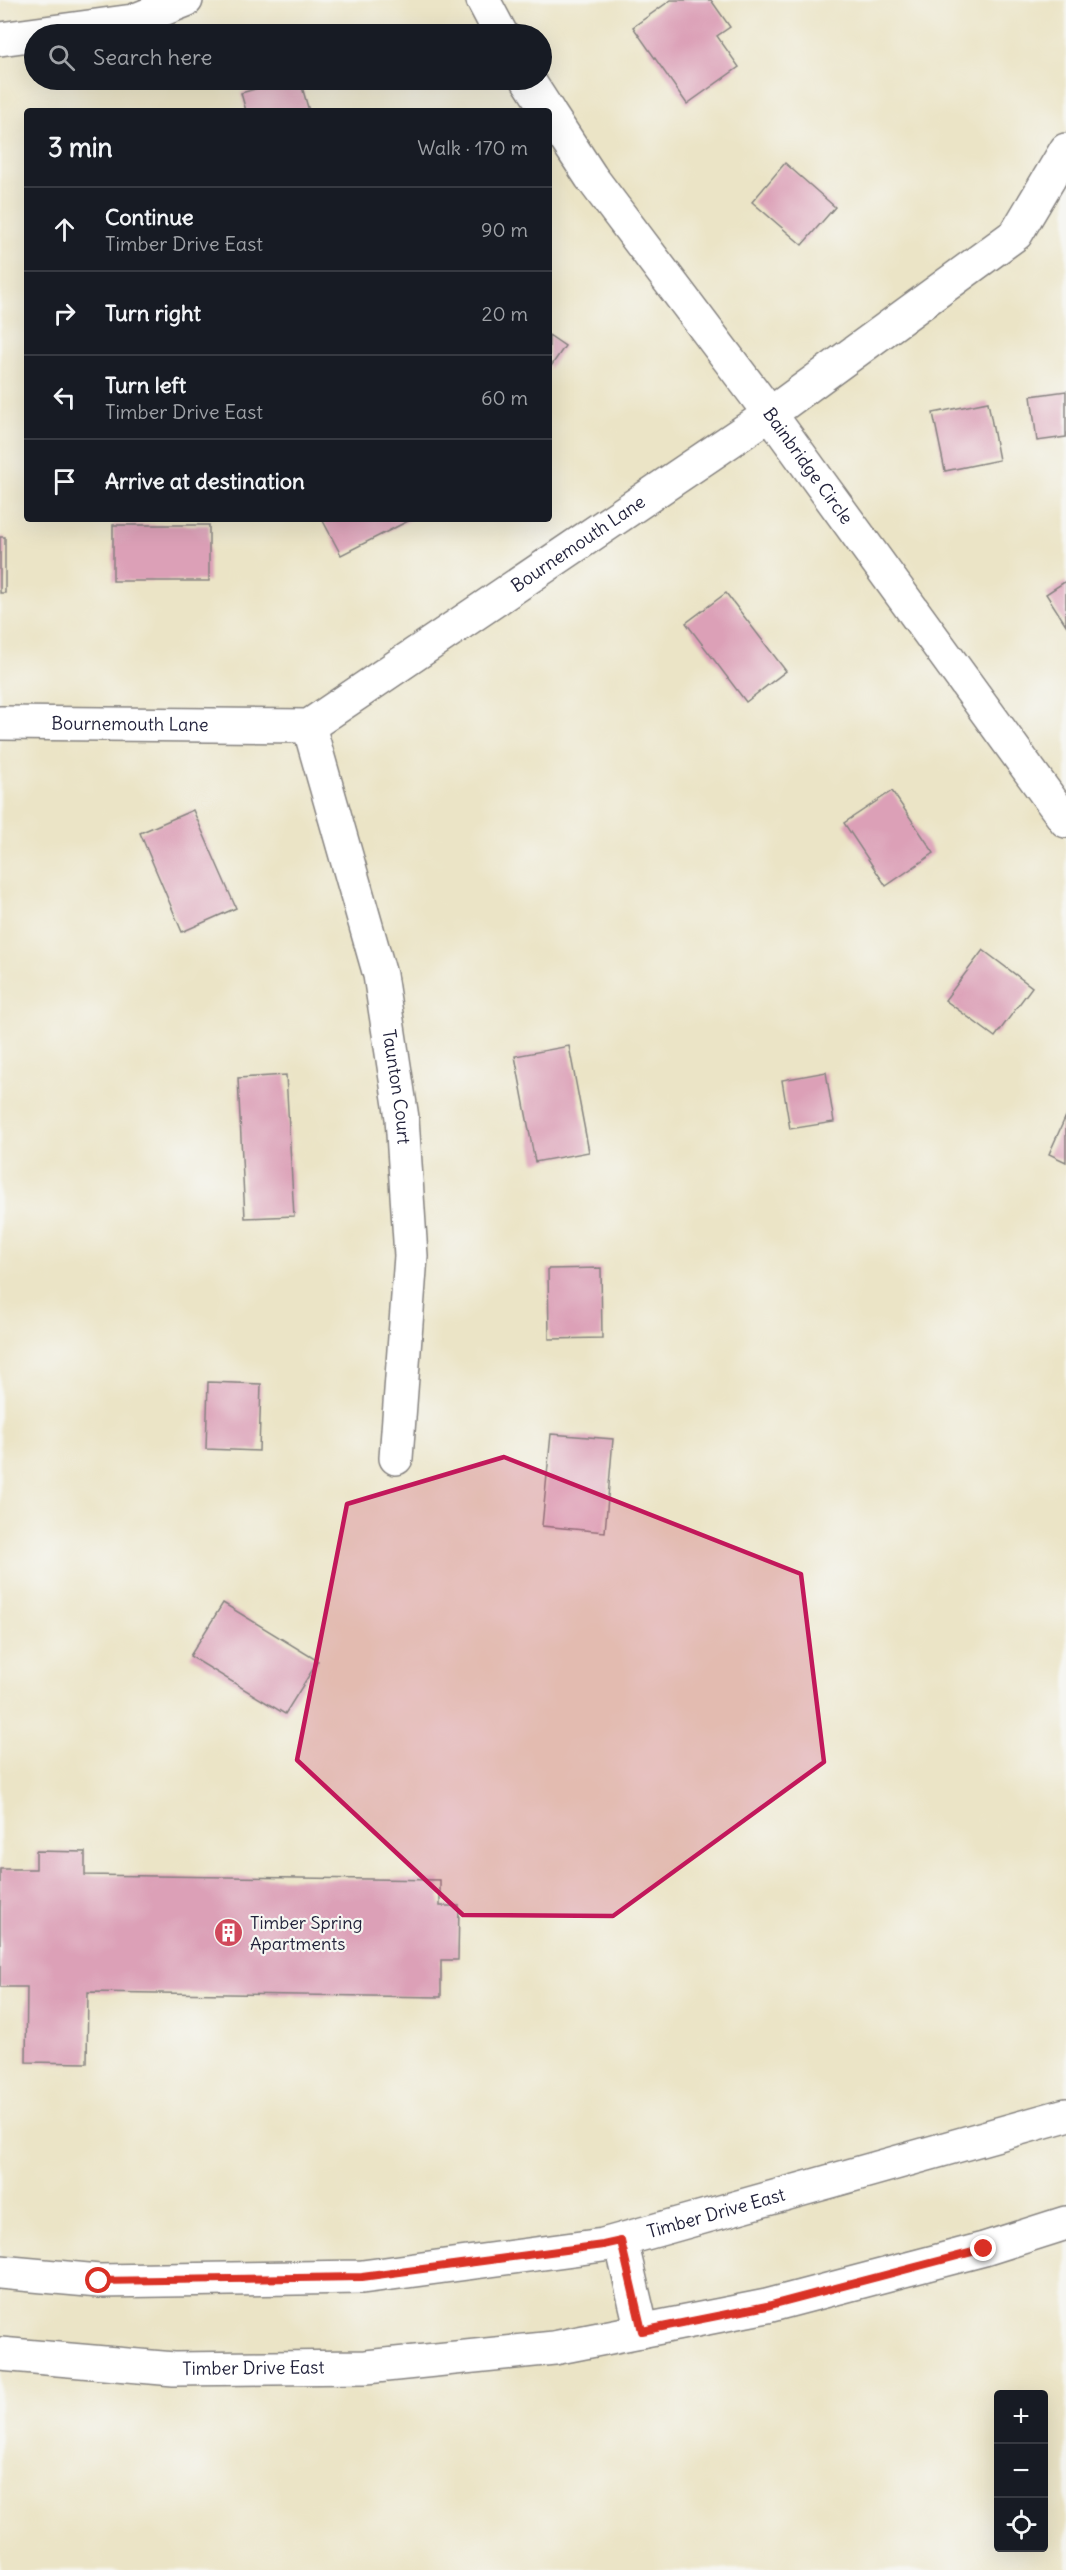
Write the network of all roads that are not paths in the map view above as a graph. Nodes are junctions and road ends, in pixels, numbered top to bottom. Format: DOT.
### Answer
graph roads {
  1 [pos="186,0"];
  2 [pos="483,0"];
  3 [pos="111,24"];
  4 [pos="496,24"];
  5 [pos="24,36"];
  6 [pos="0,39"];
  7 [pos="534,90"];
  8 [pos="546,108"];
  9 [pos="552,118"];
  10 [pos="1066,150"];
  11 [pos="770,414"];
  12 [pos="0,723"];
  13 [pos="309,726"];
  14 [pos="1066,821"];
  15 [pos="396,1458"];
  16 [pos="1066,2115"];
  17 [pos="1066,2223"];
  18 [pos="621,2241"];
  19 [pos="0,2272"];
  20 [pos="642,2331"];
  21 [pos="0,2354"];
  1 -- 3 [label="street"];
  2 -- 4 [label="street"];
  5 -- 6 [label="street"];
  7 -- 8 [label="street, Bainbridge Circle"];
  9 -- 11 [label="street, Bainbridge Circle"];
  10 -- 11 [label="street, Bournemouth Lane"];
  11 -- 13 [label="street, Bournemouth Lane"];
  11 -- 14 [label="street, Bainbridge Circle"];
  12 -- 13 [label="street, Bournemouth Lane"];
  13 -- 15 [label="street, Taunton Court"];
  16 -- 18 [label="street, Timber Drive East"];
  17 -- 20 [label="street, Timber Drive East"];
  18 -- 19 [label="street, Timber Drive East"];
  18 -- 20 [label="street"];
  20 -- 21 [label="street, Timber Drive East"];
}
